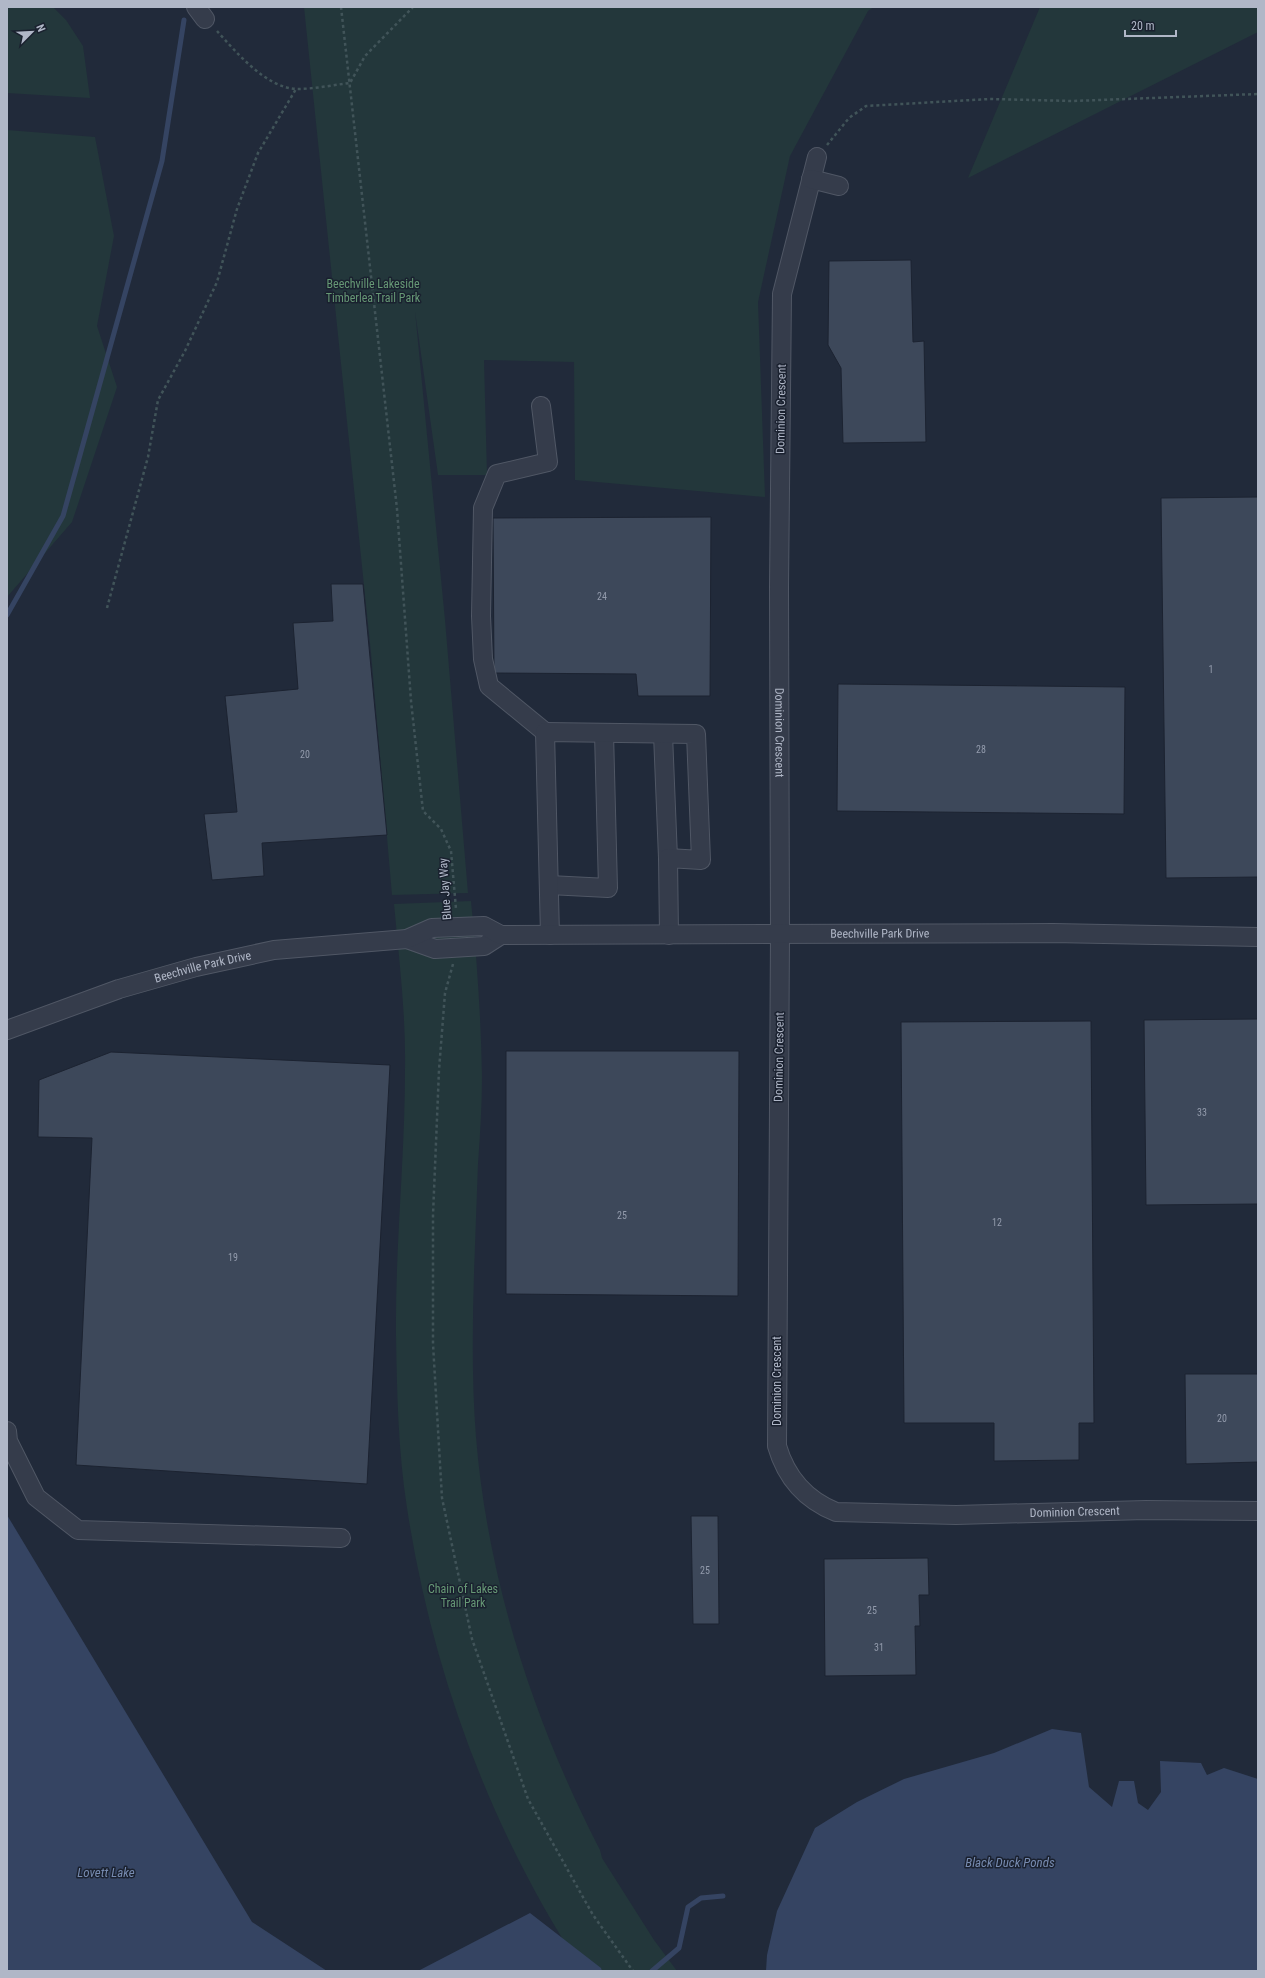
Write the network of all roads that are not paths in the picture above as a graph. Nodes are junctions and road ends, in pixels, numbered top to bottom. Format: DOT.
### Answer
graph roads {
  1 [pos="817,157"];
  2 [pos="811,179"];
  3 [pos="839,186"];
  4 [pos="541,406"];
  5 [pos="545,732"];
  6 [pos="604,733"];
  7 [pos="663,734"];
  8 [pos="668,858"];
  9 [pos="549,886"];
  10 [pos="500,935"];
  11 [pos="550,935"];
  12 [pos="669,935"];
  13 [pos="780,935"];
  14 [pos="1258,937"];
  15 [pos="407,939"];
  16 [pos="7,1030"];
  17 [pos="7,1431"];
  18 [pos="1258,1511"];
  19 [pos="341,1538"];
  1 -- 2 [label="street, Dominion Crescent"];
  2 -- 3 [label="street"];
  2 -- 13 [label="street, Dominion Crescent"];
  4 -- 5 [label="street"];
  5 -- 6 [label="street"];
  5 -- 9 [label="street"];
  6 -- 7 [label="street"];
  6 -- 9 [label="street"];
  7 -- 8 [label="street"];
  7 -- 8 [label="street"];
  8 -- 12 [label="street"];
  9 -- 11 [label="street"];
  10 -- 11 [label="street, Beechville Park Drive"];
  10 -- 15 [label="street, Beechville Park Drive"];
  10 -- 15 [label="street, Beechville Park Drive"];
  11 -- 12 [label="street, Beechville Park Drive"];
  12 -- 13 [label="street, Beechville Park Drive"];
  13 -- 14 [label="street, Beechville Park Drive"];
  13 -- 18 [label="street, Dominion Crescent"];
  15 -- 16 [label="street, Beechville Park Drive"];
  17 -- 19 [label="street"];
}
